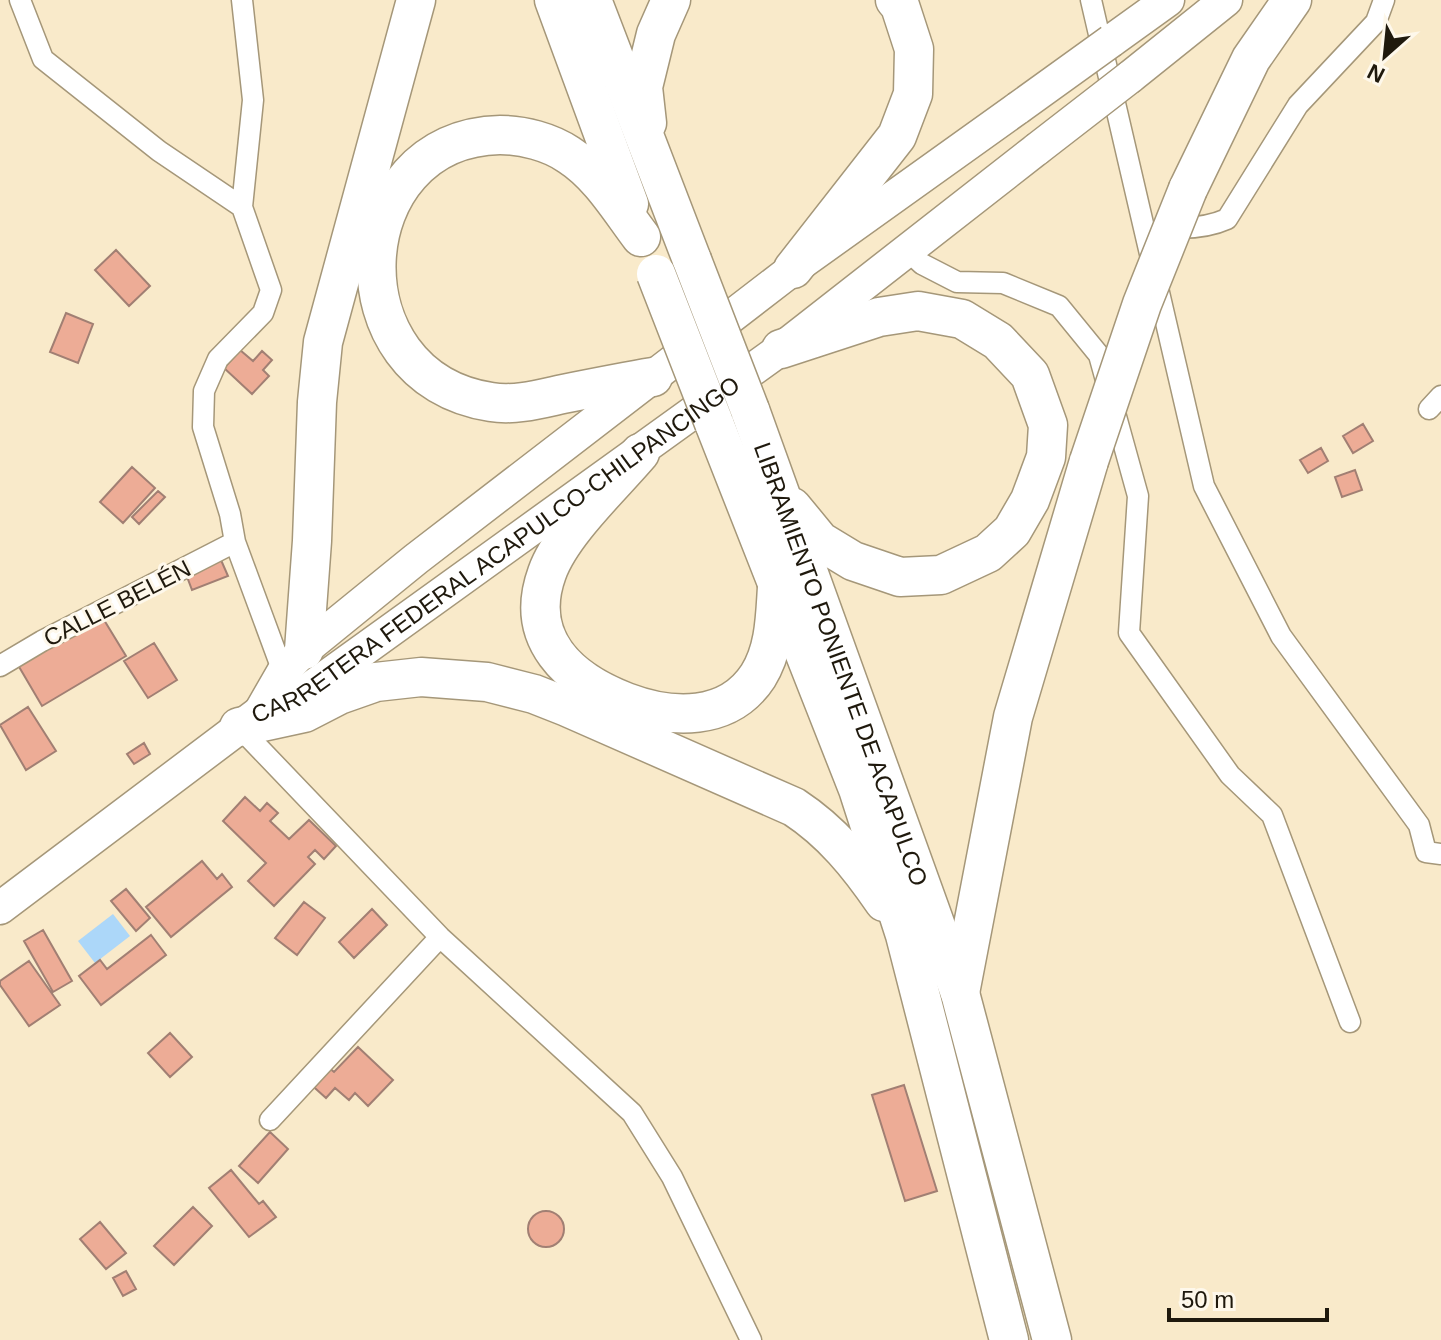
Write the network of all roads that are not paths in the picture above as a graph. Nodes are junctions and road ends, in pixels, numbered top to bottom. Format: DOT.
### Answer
graph roads {
  1 [pos="20,0"];
  2 [pos="242,0"];
  3 [pos="416,0"];
  4 [pos="554,0"];
  5 [pos="592,0"];
  6 [pos="671,0"];
  7 [pos="895,0"];
  8 [pos="1091,0"];
  9 [pos="1168,0"];
  10 [pos="1226,0"];
  11 [pos="1292,0"];
  12 [pos="1384,0"];
  13 [pos="651,157"];
  14 [pos="242,207"];
  15 [pos="1145,226"];
  16 [pos="641,237"];
  17 [pos="907,250"];
  18 [pos="793,269"];
  19 [pos="781,349"];
  20 [pos="653,377"];
  21 [pos="640,453"];
  22 [pos="777,489"];
  23 [pos="235,542"];
  24 [pos="777,580"];
  25 [pos="293,661"];
  26 [pos="0,666"];
  27 [pos="249,720"];
  28 [pos="1441,854"];
  29 [pos="0,908"];
  30 [pos="905,935"];
  31 [pos="440,937"];
  32 [pos="960,993"];
  33 [pos="1350,1022"];
  34 [pos="270,1120"];
  35 [pos="751,1340"];
  36 [pos="1009,1340"];
  37 [pos="1052,1340"];
  1 -- 14 [label="street"];
  2 -- 14 [label="street"];
  3 -- 25 [label="highway"];
  4 -- 16 [label="highway, LIBRAMIENTO PONIENTE DE ACAPULCO"];
  5 -- 13 [label="highway, LIBRAMIENTO PONIENTE DE ACAPULCO"];
  6 -- 13 [label="highway"];
  7 -- 18 [label="highway"];
  8 -- 15 [label="street"];
  9 -- 18 [label="main road, CARRETERA FEDERAL ACAPULCO-CHILPANCINGO, bridge"];
  10 -- 17 [label="main road, CARRETERA FEDERAL ACAPULCO-CHILPANCINGO, bridge"];
  11 -- 32 [label="highway, bridge"];
  12 -- 15 [label="street"];
  13 -- 22 [label="highway, LIBRAMIENTO PONIENTE DE ACAPULCO, bridge"];
  14 -- 23 [label="street"];
  15 -- 28 [label="street"];
  16 -- 20 [label="highway"];
  16 -- 24 [label="highway, LIBRAMIENTO PONIENTE DE ACAPULCO, bridge"];
  17 -- 19 [label="main road, CARRETERA FEDERAL ACAPULCO-CHILPANCINGO"];
  17 -- 33 [label="street"];
  18 -- 20 [label="main road, CARRETERA FEDERAL ACAPULCO-CHILPANCINGO"];
  19 -- 21 [label="main road, CARRETERA FEDERAL ACAPULCO-CHILPANCINGO"];
  19 -- 22 [label="highway"];
  20 -- 25 [label="main road, CARRETERA FEDERAL ACAPULCO-CHILPANCINGO"];
  21 -- 24 [label="highway"];
  21 -- 27 [label="main road, CARRETERA FEDERAL ACAPULCO-CHILPANCINGO"];
  22 -- 32 [label="highway, LIBRAMIENTO PONIENTE DE ACAPULCO"];
  23 -- 25 [label="street"];
  23 -- 26 [label="street, CALLE BELÉN"];
  24 -- 30 [label="highway, LIBRAMIENTO PONIENTE DE ACAPULCO"];
  25 -- 27 [label="main road, CARRETERA FEDERAL ACAPULCO-CHILPANCINGO"];
  27 -- 29 [label="main road"];
  27 -- 30 [label="highway"];
  27 -- 31 [label="street"];
  30 -- 36 [label="highway, LIBRAMIENTO PONIENTE DE ACAPULCO"];
  31 -- 34 [label="street"];
  31 -- 35 [label="street"];
  32 -- 37 [label="highway, LIBRAMIENTO PONIENTE DE ACAPULCO"];
}
